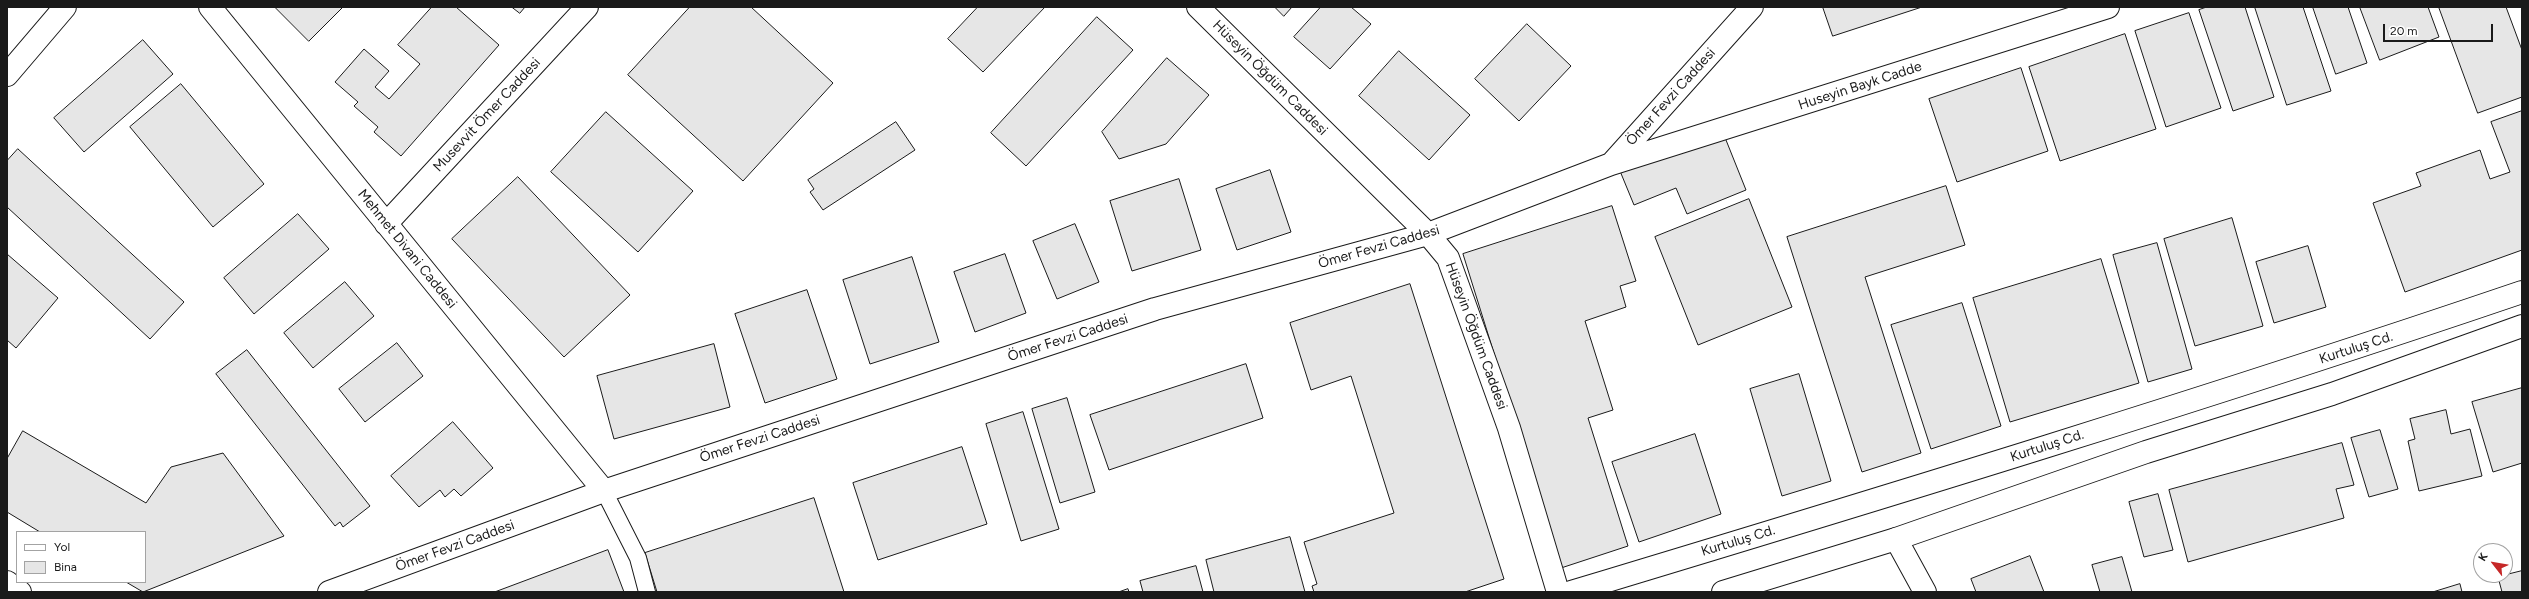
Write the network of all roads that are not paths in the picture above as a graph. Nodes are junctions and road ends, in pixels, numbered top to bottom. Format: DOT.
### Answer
graph roads {
  1 [pos="65,7"];
  2 [pos="210,7"];
  3 [pos="587,7"];
  4 [pos="1198,7"];
  5 [pos="1752,7"];
  6 [pos="2108,7"];
  7 [pos="7,76"];
  8 [pos="1611,164"];
  9 [pos="386,224"];
  10 [pos="1428,234"];
  11 [pos="2522,292"];
  12 [pos="2522,326"];
  13 [pos="604,491"];
  14 [pos="1896,539"];
  15 [pos="7,582"];
  16 [pos="20,592"];
  17 [pos="329,592"];
  18 [pos="647,592"];
  19 [pos="1558,592"];
  20 [pos="1571,592"];
  21 [pos="1723,592"];
  22 [pos="1925,592"];
  1 -- 7 [label="street"];
  2 -- 9 [label="street, Mehmet Divani Caddesi"];
  3 -- 9 [label="street, Musevvit Ömer Caddesi"];
  4 -- 10 [label="street, Hüseyin Öğdüm Caddesi"];
  5 -- 8 [label="street, Ömer Fevzi Caddesi"];
  6 -- 8 [label="street, Huseyin Bayk Cadde"];
  8 -- 10 [label="street, Ömer Fevzi Caddesi"];
  9 -- 13 [label="street, Mehmet Divani Caddesi"];
  10 -- 13 [label="street, Ömer Fevzi Caddesi"];
  10 -- 19 [label="street, Hüseyin Öğdüm Caddesi"];
  11 -- 20 [label="street, Kurtuluş Cd."];
  12 -- 14 [label="street"];
  13 -- 17 [label="street, Ömer Fevzi Caddesi"];
  13 -- 18 [label="lane"];
  14 -- 21 [label="street"];
  14 -- 22 [label="street"];
  15 -- 16 [label="street"];
}
